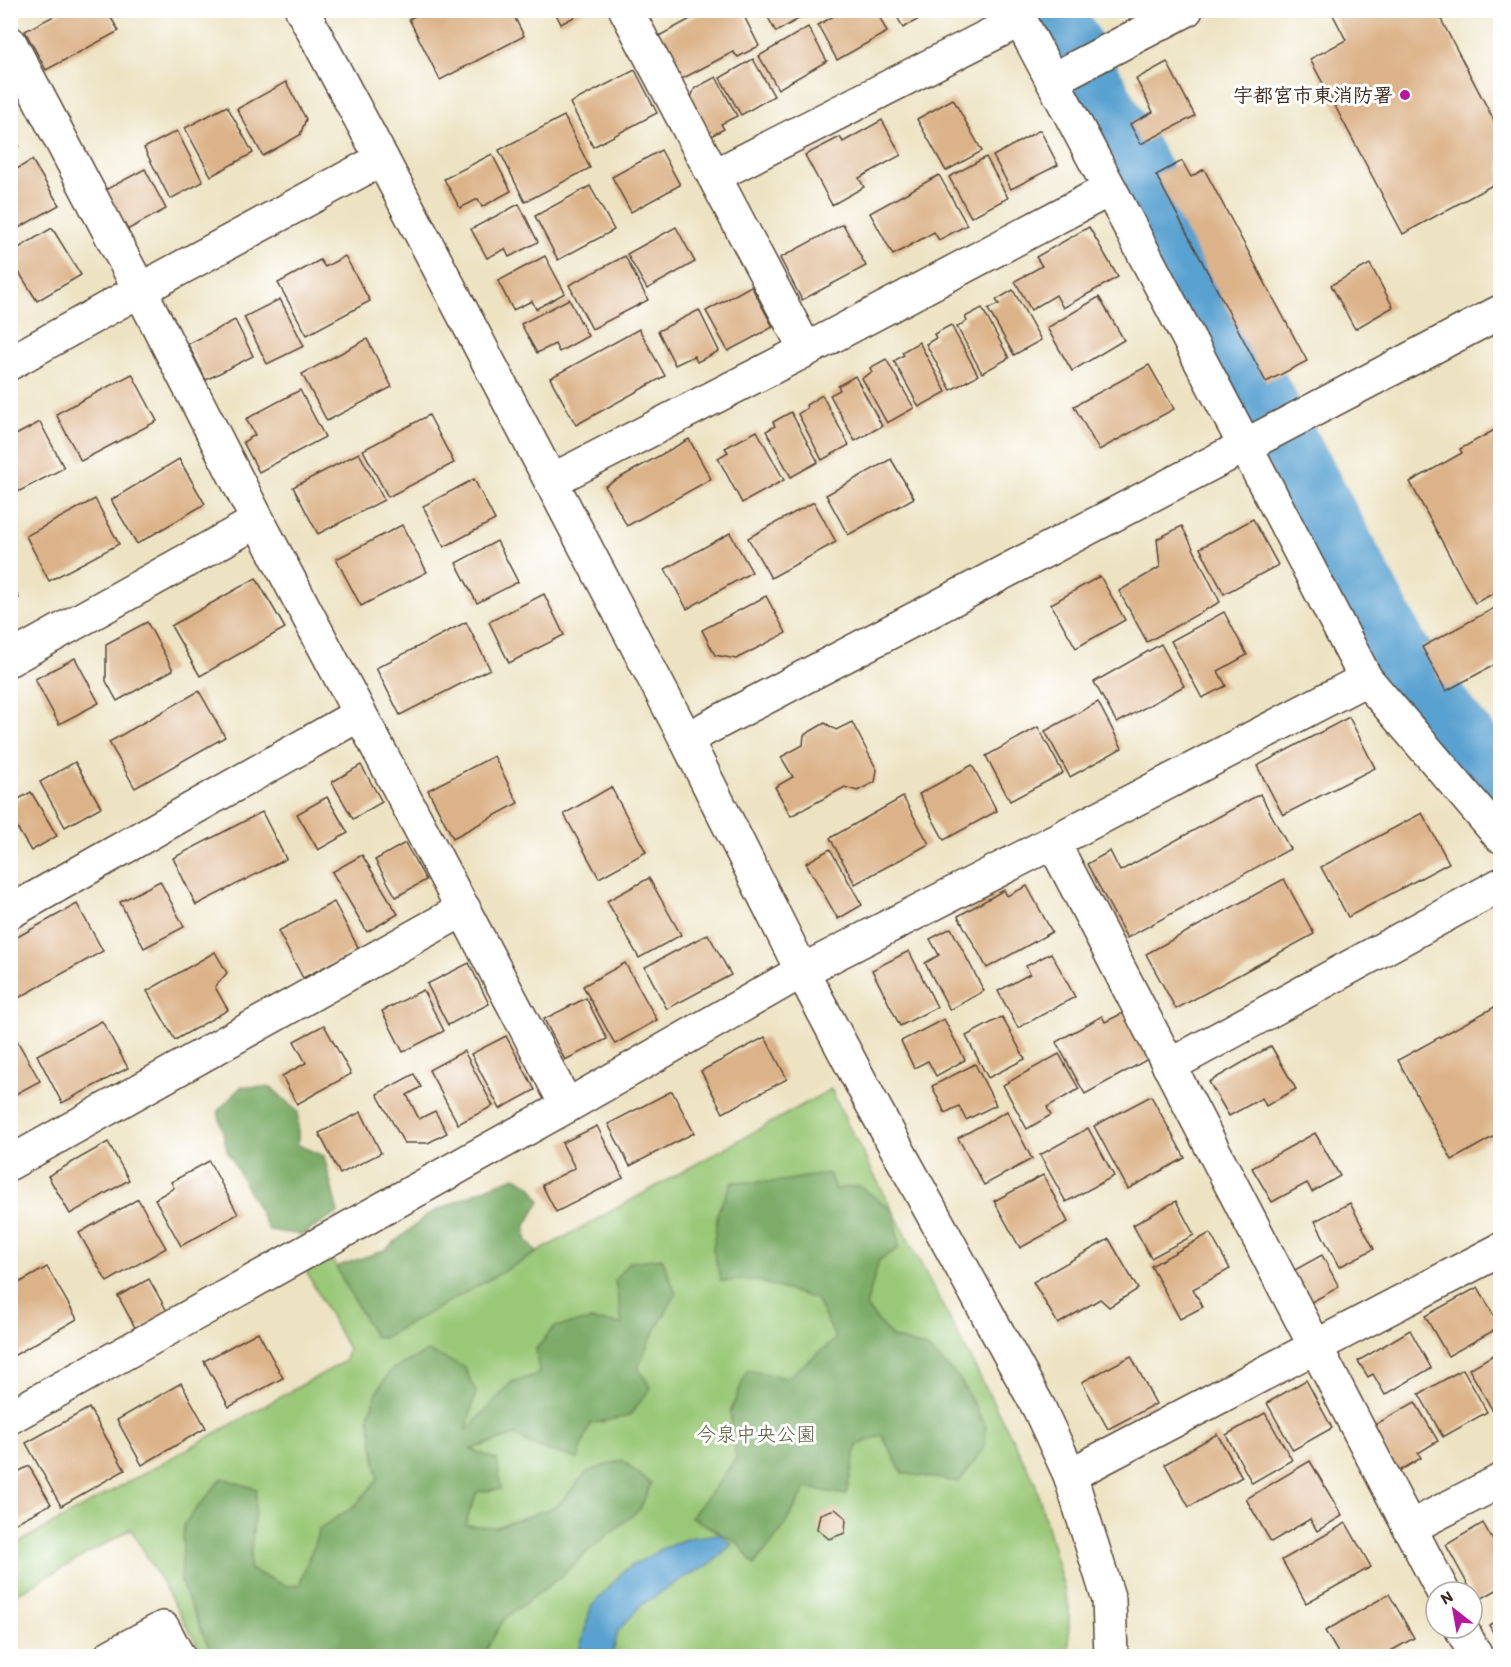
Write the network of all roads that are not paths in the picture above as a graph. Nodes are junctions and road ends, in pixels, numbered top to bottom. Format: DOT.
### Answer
graph roads {
  1 [pos="302,10"];
  2 [pos="1186,10"];
  3 [pos="633,13"];
  4 [pos="1017,15"];
  5 [pos="13,55"];
  6 [pos="1052,80"];
  7 [pos="382,159"];
  8 [pos="714,176"];
  9 [pos="1110,189"];
  10 [pos="140,290"];
  11 [pos="1500,312"];
  12 [pos="806,350"];
  13 [pos="10,363"];
  14 [pos="1245,446"];
  15 [pos="551,481"];
  16 [pos="258,521"];
  17 [pos="10,659"];
  18 [pos="1366,680"];
  19 [pos="360,714"];
  20 [pos="686,740"];
  21 [pos="1500,836"];
  22 [pos="1053,842"];
  23 [pos="1500,885"];
  24 [pos="464,909"];
  25 [pos="10,912"];
  26 [pos="802,971"];
  27 [pos="1169,1066"];
  28 [pos="567,1106"];
  29 [pos="10,1163"];
  30 [pos="1500,1250"];
  31 [pos="1315,1347"];
  32 [pos="10,1417"];
  33 [pos="1070,1475"];
  34 [pos="1500,1481"];
  35 [pos="1409,1528"];
  36 [pos="1437,1580"];
  37 [pos="1467,1640"];
  38 [pos="111,1656"];
  39 [pos="178,1656"];
  40 [pos="1111,1656"];
  41 [pos="1476,1656"];
  1 -- 7 [label="street"];
  2 -- 6 [label="street"];
  3 -- 8 [label="street"];
  4 -- 6 [label="street"];
  4 -- 8 [label="street"];
  5 -- 10 [label="street"];
  6 -- 9 [label="street"];
  7 -- 10 [label="street"];
  7 -- 15 [label="street"];
  8 -- 12 [label="street"];
  9 -- 12 [label="street"];
  9 -- 14 [label="street"];
  10 -- 13 [label="street"];
  10 -- 16 [label="street"];
  11 -- 14 [label="street"];
  12 -- 15 [label="street"];
  14 -- 18 [label="street"];
  14 -- 20 [label="street"];
  15 -- 20 [label="street"];
  16 -- 17 [label="street"];
  16 -- 19 [label="street"];
  18 -- 21 [label="street"];
  18 -- 22 [label="street"];
  19 -- 24 [label="street"];
  19 -- 25 [label="street"];
  20 -- 26 [label="street"];
  22 -- 26 [label="street"];
  22 -- 27 [label="street"];
  23 -- 27 [label="street"];
  24 -- 28 [label="street"];
  24 -- 29 [label="street"];
  26 -- 28 [label="street"];
  26 -- 33 [label="street"];
  27 -- 31 [label="street"];
  28 -- 32 [label="street"];
  30 -- 31 [label="street"];
  31 -- 33 [label="street"];
  31 -- 35 [label="street"];
  33 -- 40 [label="street"];
  34 -- 35 [label="street"];
  35 -- 36 [label="street"];
  37 -- 41 [label="street"];
  38 -- 39 [label="street"];
}
